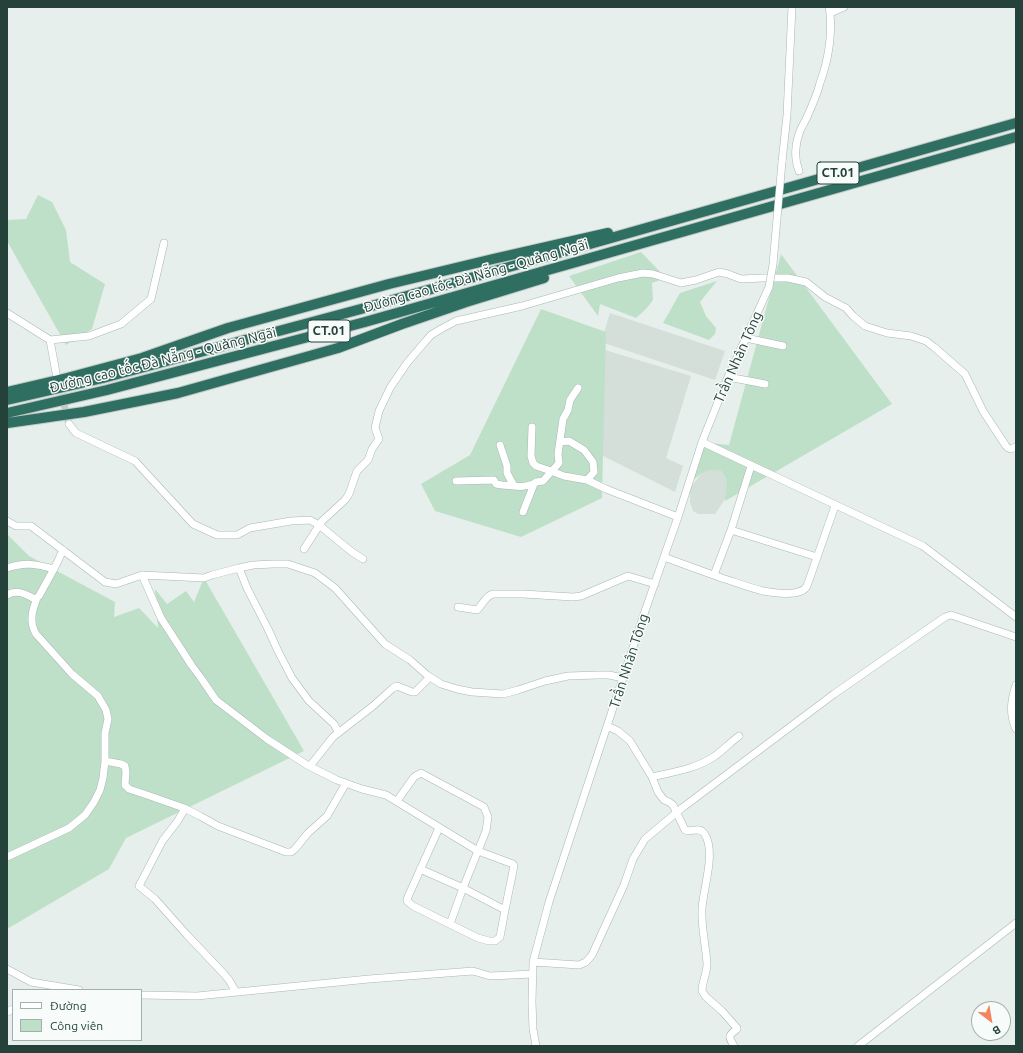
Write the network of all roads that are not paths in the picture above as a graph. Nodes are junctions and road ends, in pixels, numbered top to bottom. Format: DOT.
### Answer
graph roads {
  1 [pos="792,7"];
  2 [pos="844,7"];
  3 [pos="829,10"];
  4 [pos="1016,123"];
  5 [pos="1016,137"];
  6 [pos="799,171"];
  7 [pos="639,228"];
  8 [pos="164,243"];
  9 [pos="650,243"];
  10 [pos="7,313"];
  11 [pos="746,338"];
  12 [pos="50,340"];
  13 [pos="783,346"];
  14 [pos="56,373"];
  15 [pos="728,377"];
  16 [pos="765,384"];
  17 [pos="578,388"];
  18 [pos="7,392"];
  19 [pos="7,400"];
  20 [pos="7,413"];
  21 [pos="7,423"];
  22 [pos="69,424"];
  23 [pos="532,427"];
  24 [pos="560,442"];
  25 [pos="702,442"];
  26 [pos="500,445"];
  27 [pos="1016,447"];
  28 [pos="751,466"];
  29 [pos="552,471"];
  30 [pos="587,480"];
  31 [pos="456,481"];
  32 [pos="534,484"];
  33 [pos="514,486"];
  34 [pos="835,506"];
  35 [pos="523,512"];
  36 [pos="678,517"];
  37 [pos="7,521"];
  38 [pos="319,525"];
  39 [pos="731,530"];
  40 [pos="304,549"];
  41 [pos="63,550"];
  42 [pos="664,557"];
  43 [pos="817,557"];
  44 [pos="363,559"];
  45 [pos="7,568"];
  46 [pos="239,568"];
  47 [pos="54,569"];
  48 [pos="142,575"];
  49 [pos="714,575"];
  50 [pos="655,584"];
  51 [pos="7,596"];
  52 [pos="37,598"];
  53 [pos="458,607"];
  54 [pos="1016,617"];
  55 [pos="1016,637"];
  56 [pos="430,677"];
  57 [pos="623,678"];
  58 [pos="1016,685"];
  59 [pos="607,726"];
  60 [pos="1016,729"];
  61 [pos="338,732"];
  62 [pos="739,736"];
  63 [pos="105,761"];
  64 [pos="310,766"];
  65 [pos="652,777"];
  66 [pos="346,783"];
  67 [pos="397,801"];
  68 [pos="184,808"];
  69 [pos="676,812"];
  70 [pos="439,828"];
  71 [pos="478,851"];
  72 [pos="7,857"];
  73 [pos="420,869"];
  74 [pos="463,888"];
  75 [pos="505,910"];
  76 [pos="1016,923"];
  77 [pos="450,924"];
  78 [pos="533,962"];
  79 [pos="7,969"];
  80 [pos="533,974"];
  81 [pos="43,987"];
  82 [pos="67,989"];
  83 [pos="236,992"];
  84 [pos="142,995"];
  85 [pos="536,1046"];
  86 [pos="734,1046"];
  87 [pos="858,1046"];
  1 -- 11 [label="street, Trần Nhân Tông, bridge"];
  2 -- 3 [label="street"];
  3 -- 6 [label="street"];
  4 -- 7 [label="highway, CT.01"];
  5 -- 9 [label="highway, CT.01"];
  7 -- 18 [label="highway"];
  7 -- 19 [label="highway, Đường cao tốc Đà Nẵng - Quảng Ngãi / CT.01"];
  8 -- 12 [label="street"];
  9 -- 20 [label="highway, Đường cao tốc Đà Nẵng - Quảng Ngãi / CT.01"];
  9 -- 21 [label="highway"];
  10 -- 12 [label="street"];
  11 -- 13 [label="street"];
  11 -- 15 [label="street, Trần Nhân Tông"];
  12 -- 14 [label="street"];
  15 -- 16 [label="street"];
  15 -- 25 [label="street, Trần Nhân Tông"];
  17 -- 24 [label="street"];
  22 -- 38 [label="street"];
  23 -- 29 [label="street"];
  24 -- 29 [label="street"];
  24 -- 30 [label="street"];
  25 -- 28 [label="street"];
  25 -- 36 [label="street, Trần Nhân Tông"];
  26 -- 33 [label="street"];
  27 -- 38 [label="street"];
  28 -- 34 [label="street"];
  28 -- 39 [label="street"];
  29 -- 30 [label="street"];
  29 -- 32 [label="street"];
  30 -- 36 [label="street"];
  31 -- 33 [label="street"];
  32 -- 33 [label="street"];
  32 -- 35 [label="street"];
  34 -- 43 [label="street"];
  34 -- 54 [label="street"];
  36 -- 42 [label="street, Trần Nhân Tông"];
  37 -- 41 [label="street"];
  38 -- 40 [label="street"];
  38 -- 44 [label="street"];
  39 -- 43 [label="street"];
  39 -- 49 [label="street"];
  41 -- 47 [label="street"];
  41 -- 48 [label="street"];
  42 -- 49 [label="street"];
  42 -- 50 [label="street, Trần Nhân Tông"];
  43 -- 49 [label="street"];
  45 -- 47 [label="street"];
  46 -- 48 [label="street"];
  46 -- 56 [label="street"];
  46 -- 61 [label="street"];
  47 -- 52 [label="street"];
  48 -- 64 [label="street"];
  50 -- 53 [label="street"];
  50 -- 57 [label="street, Trần Nhân Tông"];
  51 -- 52 [label="street"];
  52 -- 63 [label="street"];
  55 -- 69 [label="street"];
  56 -- 57 [label="street"];
  56 -- 61 [label="street"];
  57 -- 59 [label="street, Trần Nhân Tông"];
  58 -- 60 [label="street"];
  59 -- 65 [label="street"];
  59 -- 78 [label="street, Trần Nhân Tông"];
  61 -- 64 [label="street"];
  62 -- 65 [label="street"];
  63 -- 68 [label="street"];
  63 -- 72 [label="street"];
  64 -- 66 [label="street"];
  65 -- 69 [label="street"];
  66 -- 67 [label="street"];
  66 -- 68 [label="street"];
  67 -- 70 [label="street"];
  67 -- 71 [label="street"];
  68 -- 83 [label="street"];
  69 -- 78 [label="street"];
  69 -- 86 [label="street"];
  70 -- 71 [label="street"];
  70 -- 73 [label="street"];
  71 -- 74 [label="street"];
  71 -- 75 [label="street"];
  73 -- 74 [label="street"];
  73 -- 77 [label="street"];
  74 -- 75 [label="street"];
  74 -- 77 [label="street"];
  75 -- 77 [label="street"];
  76 -- 87 [label="street"];
  78 -- 80 [label="street, Trần Nhân Tông"];
  79 -- 81 [label="street"];
  80 -- 83 [label="street"];
  80 -- 85 [label="street, Trần Nhân Tông"];
  81 -- 82 [label="street"];
  83 -- 84 [label="street"];
}
